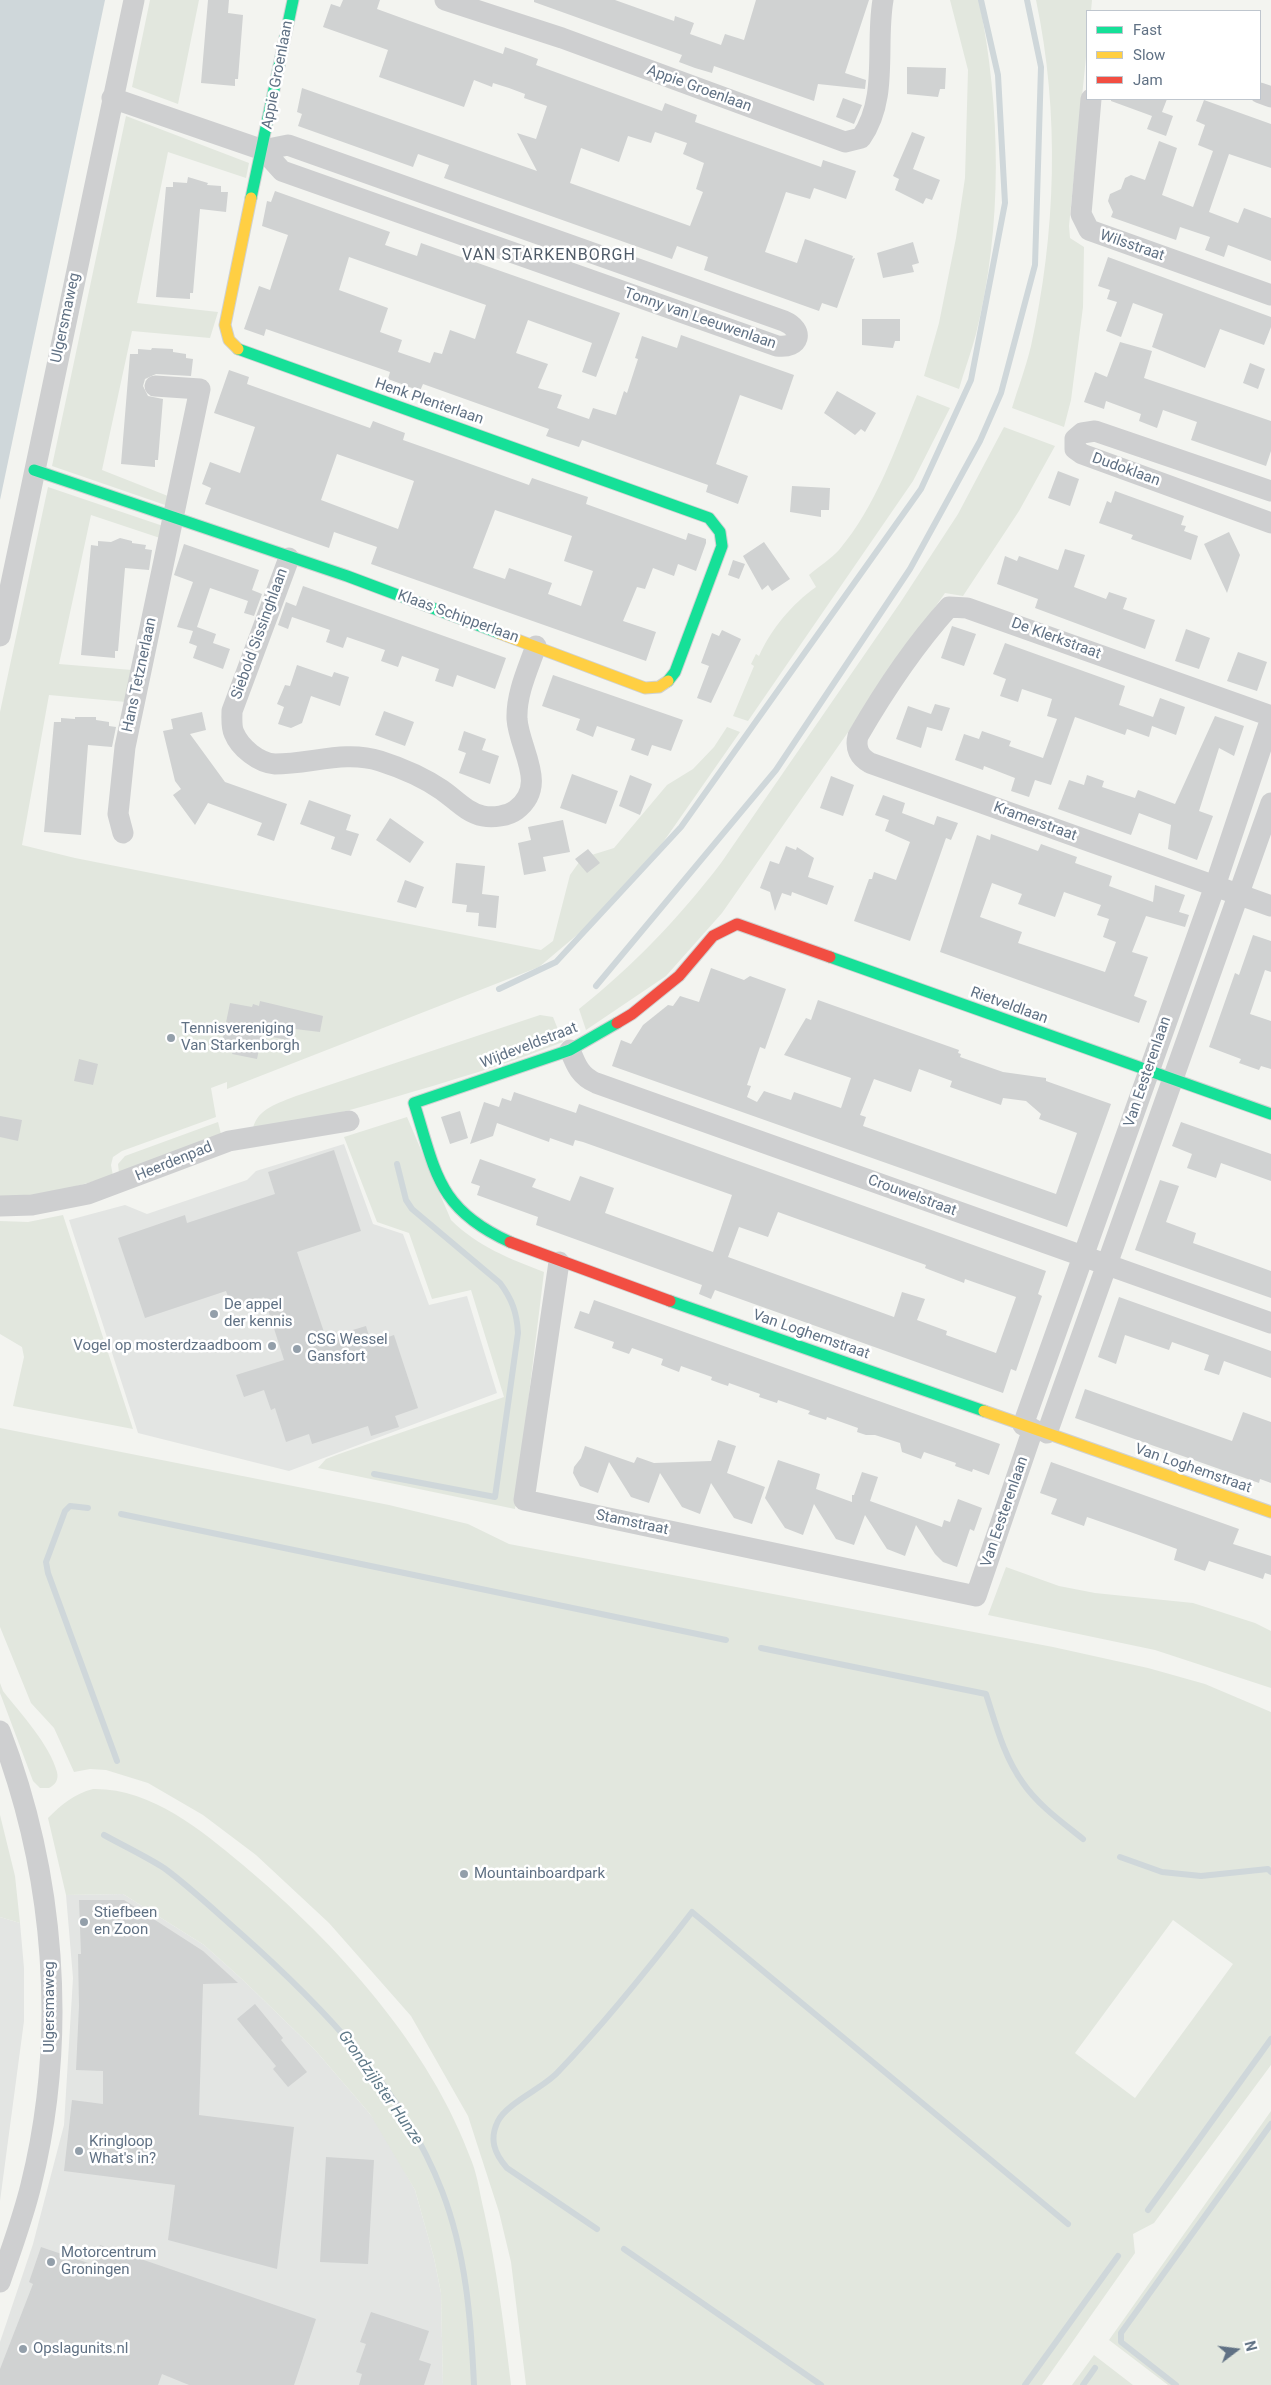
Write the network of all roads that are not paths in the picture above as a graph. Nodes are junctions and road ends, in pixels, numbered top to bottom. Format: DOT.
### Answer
graph roads {
  1 [pos="134,0"];
  2 [pos="293,0"];
  3 [pos="445,0"];
  4 [pos="883,0"];
  5 [pos="112,98"];
  6 [pos="1091,100"];
  7 [pos="263,150"];
  8 [pos="1271,295"];
  9 [pos="154,386"];
  10 [pos="34,470"];
  11 [pos="1271,491"];
  12 [pos="172,518"];
  13 [pos="1271,523"];
  14 [pos="288,558"];
  15 [pos="698,612"];
  16 [pos="0,636"];
  17 [pos="536,646"];
  18 [pos="880,701"];
  19 [pos="1271,717"];
  20 [pos="1271,803"];
  21 [pos="123,833"];
  22 [pos="1215,886"];
  23 [pos="1239,894"];
  24 [pos="1271,906"];
  25 [pos="737,924"];
  26 [pos="570,1050"];
  27 [pos="1148,1072"];
  28 [pos="1174,1079"];
  29 [pos="414,1103"];
  30 [pos="1271,1114"];
  31 [pos="350,1122"];
  32 [pos="0,1206"];
  33 [pos="1084,1258"];
  34 [pos="559,1262"];
  35 [pos="1106,1264"];
  36 [pos="1271,1323"];
  37 [pos="1034,1429"];
  38 [pos="1271,1512"];
  39 [pos="976,1596"];
  40 [pos="0,1731"];
  41 [pos="0,2282"];
  1 -- 5 [label="street, Ulgersmaweg"];
  2 -- 7 [label="street, Appie Groenlaan"];
  3 -- 4 [label="street, Appie Groenlaan"];
  5 -- 7 [label="street, Tonny van Leeuwenlaan"];
  5 -- 10 [label="street, Ulgersmaweg"];
  6 -- 8 [label="street, Wilsstraat"];
  7 -- 7 [label="street, Tonny van Leeuwenlaan"];
  7 -- 15 [label="street, Henk Plenterlaan"];
  9 -- 12 [label="street"];
  10 -- 12 [label="street, Klaas Schipperlaan"];
  10 -- 16 [label="street, Ulgersmaweg"];
  11 -- 13 [label="street, Dudoklaan"];
  12 -- 14 [label="street, Klaas Schipperlaan"];
  12 -- 21 [label="street, Hans Tetznerlaan"];
  14 -- 17 [label="street, Klaas Schipperlaan"];
  14 -- 17 [label="street, Siebold Sissinghlaan"];
  15 -- 17 [label="street, Klaas Schipperlaan"];
  18 -- 19 [label="street, De Klerkstraat"];
  18 -- 22 [label="street, Kramerstraat"];
  19 -- 22 [label="street, Van Eesterenlaan"];
  20 -- 23 [label="street, Van Eesterenlaan"];
  22 -- 23 [label="street, Kramerstraat"];
  22 -- 27 [label="street, Van Eesterenlaan"];
  23 -- 24 [label="street, Kramerstraat"];
  23 -- 28 [label="street, Van Eesterenlaan"];
  25 -- 26 [label="street, Wijdeveldstraat"];
  25 -- 27 [label="street, Rietveldlaan"];
  26 -- 29 [label="street, Wijdeveldstraat"];
  26 -- 33 [label="street, Crouwelstraat"];
  27 -- 28 [label="street, Rietveldlaan"];
  27 -- 33 [label="street, Van Eesterenlaan"];
  28 -- 30 [label="street, Rietveldlaan"];
  28 -- 35 [label="street, Van Eesterenlaan"];
  29 -- 34 [label="street, Van Loghemstraat"];
  31 -- 32 [label="street, Heerdenpad"];
  33 -- 35 [label="street, Crouwelstraat"];
  33 -- 37 [label="street, Van Eesterenlaan"];
  34 -- 37 [label="street, Van Loghemstraat"];
  34 -- 39 [label="street, Stamstraat"];
  35 -- 36 [label="street, Crouwelstraat"];
  35 -- 37 [label="street, Van Eesterenlaan"];
  37 -- 38 [label="street, Van Loghemstraat"];
  37 -- 39 [label="street, Van Eesterenlaan"];
  40 -- 41 [label="street, Ulgersmaweg"];
}
